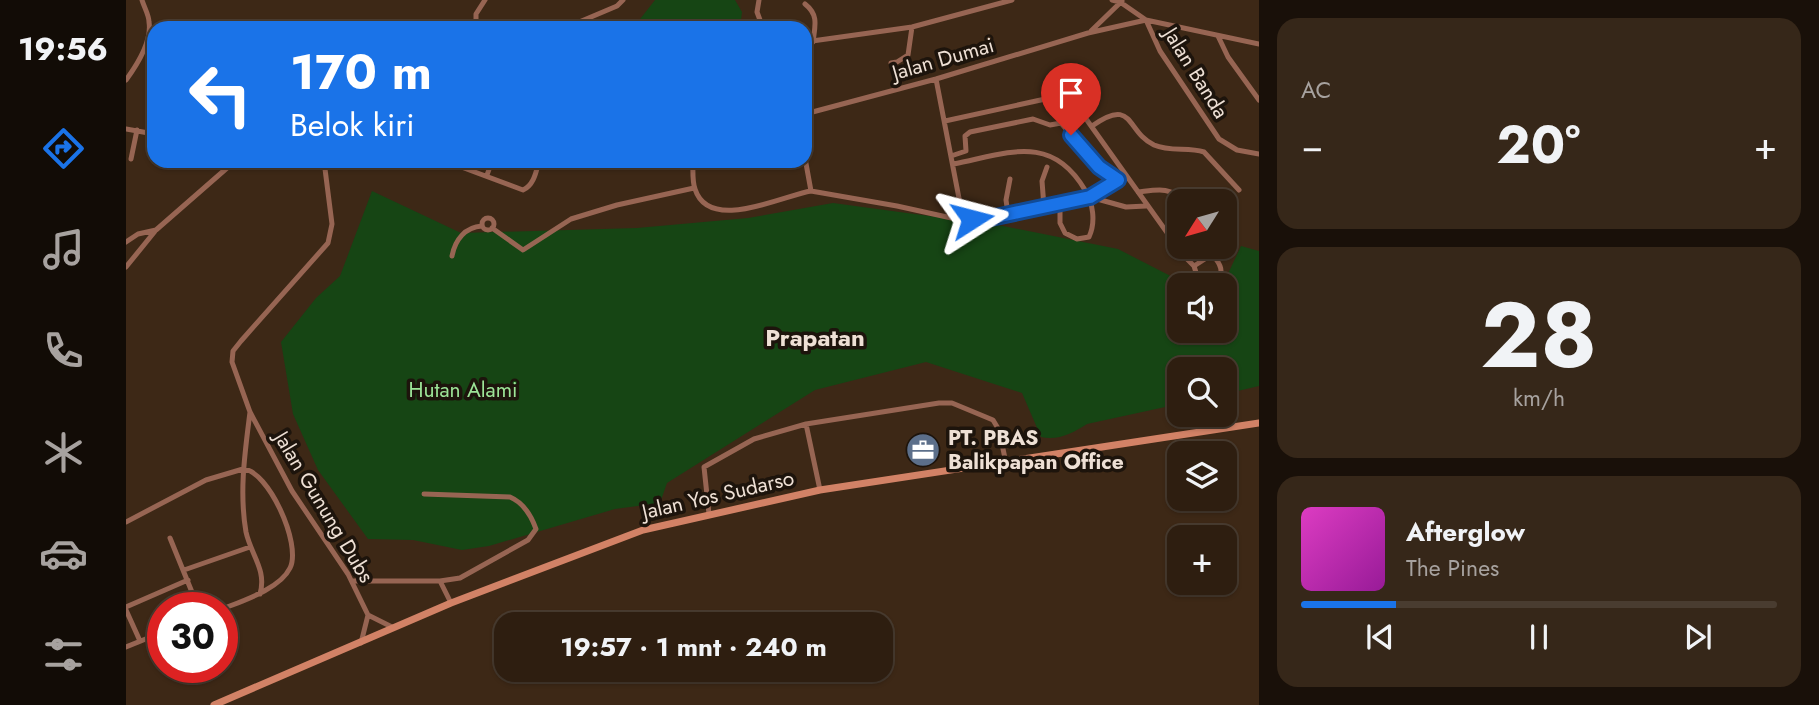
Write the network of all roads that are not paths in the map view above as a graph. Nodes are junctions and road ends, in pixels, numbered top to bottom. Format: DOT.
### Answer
graph roads {
  1 [pos="142,0"];
  2 [pos="485,0"];
  3 [pos="623,0"];
  4 [pos="759,0"];
  5 [pos="1012,0"];
  6 [pos="1112,0"];
  7 [pos="1122,1"];
  8 [pos="805,4"];
  9 [pos="1146,20"];
  10 [pos="149,21"];
  11 [pos="476,21"];
  12 [pos="582,21"];
  13 [pos="760,21"];
  14 [pos="912,27"];
  15 [pos="1088,33"];
  16 [pos="1218,36"];
  17 [pos="147,40"];
  18 [pos="813,41"];
  19 [pos="1259,44"];
  20 [pos="891,62"];
  21 [pos="936,79"];
  22 [pos="126,80"];
  23 [pos="1259,100"];
  24 [pos="812,112"];
  25 [pos="946,121"];
  26 [pos="1092,126"];
  27 [pos="126,130"];
  28 [pos="137,130"];
  29 [pos="147,132"];
  30 [pos="1259,154"];
  31 [pos="951,156"];
  32 [pos="131,159"];
  33 [pos="953,164"];
  34 [pos="1047,167"];
  35 [pos="226,168"];
  36 [pos="325,168"];
  37 [pos="465,168"];
  38 [pos="490,168"];
  39 [pos="537,168"];
  40 [pos="693,168"];
  41 [pos="807,168"];
  42 [pos="1125,174"];
  43 [pos="487,175"];
  44 [pos="1010,179"];
  45 [pos="1118,180"];
  46 [pos="694,188"];
  47 [pos="1167,189"];
  48 [pos="1239,190"];
  49 [pos="811,191"];
  50 [pos="1138,192"];
  51 [pos="1090,197"];
  52 [pos="1060,204"];
  53 [pos="1146,206"];
  54 [pos="1044,207"];
  55 [pos="1008,214"];
  56 [pos="963,219"];
  57 [pos="482,226"];
  58 [pos="492,228"];
  59 [pos="156,230"];
  60 [pos="126,242"];
  61 [pos="452,256"];
  62 [pos="1194,266"];
  63 [pos="126,267"];
  64 [pos="250,412"];
  65 [pos="806,424"];
  66 [pos="1259,424"];
  67 [pos="1006,463"];
  68 [pos="243,469"];
  69 [pos="820,489"];
  70 [pos="424,494"];
  71 [pos="709,514"];
  72 [pos="126,522"];
  73 [pos="170,538"];
  74 [pos="250,547"];
  75 [pos="184,570"];
  76 [pos="188,580"];
  77 [pos="352,581"];
  78 [pos="440,581"];
  79 [pos="192,592"];
  80 [pos="260,594"];
  81 [pos="238,603"];
  82 [pos="451,603"];
  83 [pos="126,608"];
  84 [pos="368,615"];
  85 [pos="396,628"];
  86 [pos="147,638"];
  87 [pos="140,641"];
  88 [pos="360,644"];
  89 [pos="126,647"];
  90 [pos="214,705"];
  1 -- 10 [label="street"];
  2 -- 11 [label="street"];
  3 -- 12 [label="street"];
  4 -- 13 [label="street"];
  5 -- 14 [label="street"];
  6 -- 7 [label="street, Jalan Banda"];
  7 -- 9 [label="street, Jalan Banda"];
  7 -- 15 [label="street"];
  8 -- 18 [label="street"];
  9 -- 15 [label="street, Jalan Dumai"];
  9 -- 16 [label="street"];
  9 -- 30 [label="street, Jalan Banda"];
  14 -- 18 [label="street"];
  14 -- 20 [label="street"];
  15 -- 21 [label="street, Jalan Dumai"];
  16 -- 19 [label="street"];
  16 -- 23 [label="street"];
  17 -- 22 [label="street"];
  21 -- 24 [label="street, Jalan Dumai"];
  21 -- 25 [label="street"];
  25 -- 26 [label="street"];
  25 -- 31 [label="street"];
  26 -- 42 [label="street"];
  26 -- 48 [label="street"];
  27 -- 28 [label="street"];
  28 -- 29 [label="street"];
  28 -- 32 [label="street"];
  31 -- 33 [label="street"];
  31 -- 45 [label="street"];
  33 -- 51 [label="street"];
  33 -- 56 [label="street"];
  34 -- 54 [label="street"];
  35 -- 59 [label="street"];
  36 -- 64 [label="street, Jalan Gunung Dubs"];
  37 -- 43 [label="street"];
  38 -- 43 [label="street"];
  39 -- 43 [label="street"];
  40 -- 46 [label="street"];
  41 -- 49 [label="street"];
  42 -- 45 [label="street"];
  42 -- 50 [label="street"];
  44 -- 55 [label="street"];
  45 -- 51 [label="street"];
  46 -- 49 [label="street"];
  46 -- 58 [label="street"];
  47 -- 50 [label="street"];
  49 -- 56 [label="street"];
  50 -- 53 [label="street"];
  51 -- 52 [label="street"];
  51 -- 52 [label="street"];
  51 -- 53 [label="street"];
  52 -- 54 [label="street"];
  53 -- 62 [label="street"];
  54 -- 55 [label="street"];
  55 -- 56 [label="street"];
  57 -- 58 [label="street"];
  57 -- 58 [label="street"];
  57 -- 61 [label="street"];
  59 -- 60 [label="street"];
  59 -- 63 [label="street"];
  62 -- 62 [label="street"];
  64 -- 68 [label="street"];
  64 -- 77 [label="street, Jalan Gunung Dubs"];
  65 -- 67 [label="street"];
  65 -- 69 [label="street"];
  65 -- 71 [label="street"];
  66 -- 67 [label="main road, Jalan Yos Sudarso"];
  67 -- 69 [label="main road, Jalan Yos Sudarso"];
  68 -- 72 [label="street"];
  68 -- 74 [label="street"];
  68 -- 80 [label="street"];
  69 -- 71 [label="main road, Jalan Yos Sudarso"];
  70 -- 78 [label="street"];
  71 -- 82 [label="main road, Jalan Yos Sudarso"];
  73 -- 75 [label="street"];
  74 -- 75 [label="street"];
  74 -- 80 [label="street"];
  75 -- 76 [label="street"];
  76 -- 79 [label="street"];
  76 -- 83 [label="street"];
  77 -- 78 [label="street"];
  77 -- 84 [label="street, Jalan Gunung Dubs"];
  78 -- 82 [label="street"];
  80 -- 81 [label="street"];
  82 -- 85 [label="main road, Jalan Yos Sudarso"];
  83 -- 87 [label="street"];
  84 -- 85 [label="street"];
  84 -- 88 [label="street"];
  85 -- 88 [label="main road, Jalan Yos Sudarso"];
  86 -- 87 [label="street"];
  87 -- 89 [label="street"];
  88 -- 90 [label="main road, Jalan Yos Sudarso"];
}
